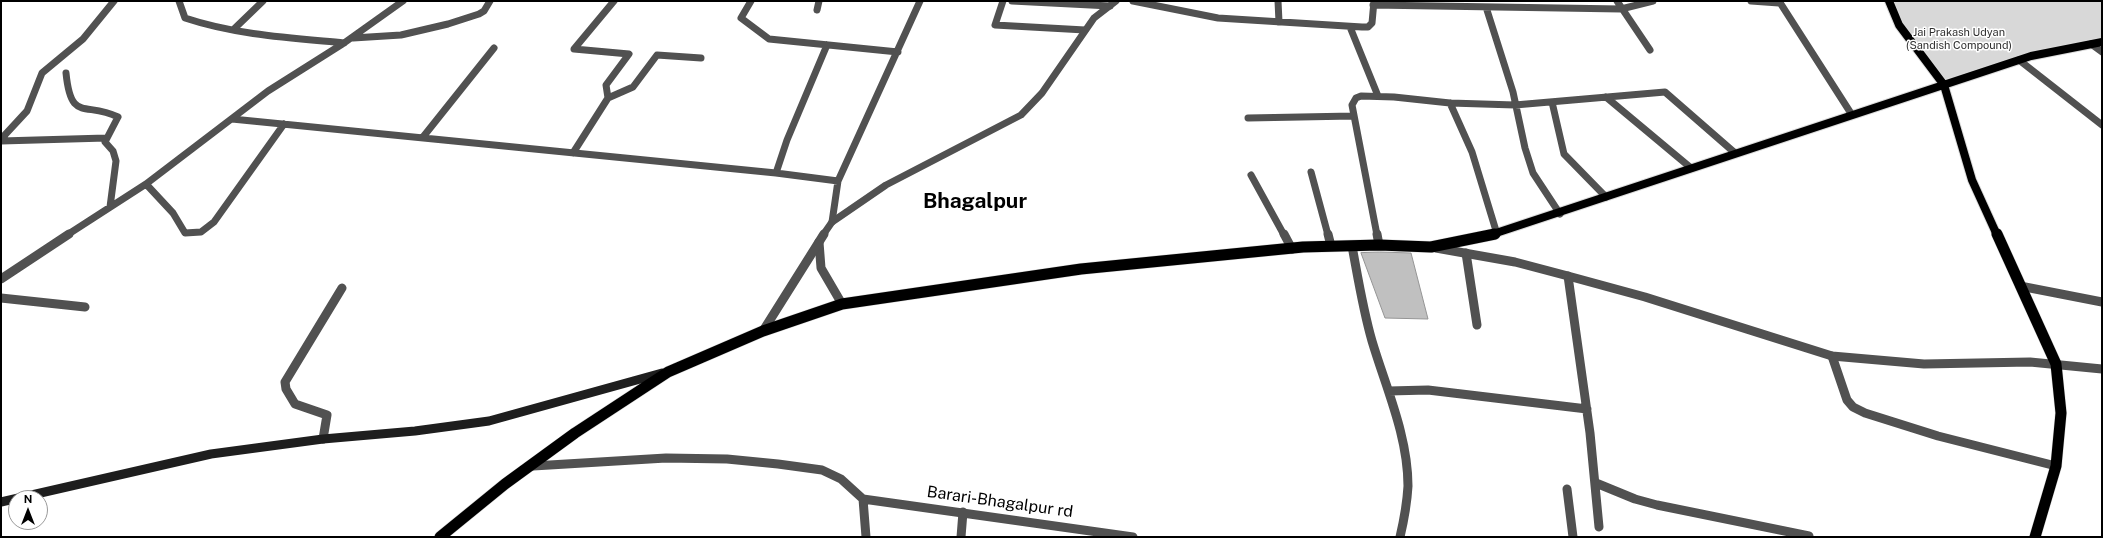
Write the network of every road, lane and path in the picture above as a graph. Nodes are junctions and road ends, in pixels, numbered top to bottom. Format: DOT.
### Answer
graph roads {
  1 [pos="114,1"];
  2 [pos="179,1"];
  3 [pos="263,1"];
  4 [pos="403,1"];
  5 [pos="490,1"];
  6 [pos="614,1"];
  7 [pos="751,1"];
  8 [pos="819,1"];
  9 [pos="920,1"];
  10 [pos="1003,1"];
  11 [pos="1012,1"];
  12 [pos="1133,1"];
  13 [pos="1278,1"];
  14 [pos="1617,1"];
  15 [pos="1653,1"];
  16 [pos="1751,1"];
  17 [pos="1760,1"];
  18 [pos="1888,1"];
  19 [pos="1779,2"];
  20 [pos="1113,3"];
  21 [pos="1373,3"];
  22 [pos="1486,7"];
  23 [pos="1621,9"];
  24 [pos="816,10"];
  25 [pos="1279,22"];
  26 [pos="1350,27"];
  27 [pos="234,29"];
  28 [pos="1085,30"];
  29 [pos="352,38"];
  30 [pos="2102,42"];
  31 [pos="344,43"];
  32 [pos="2091,44"];
  33 [pos="827,45"];
  34 [pos="494,48"];
  35 [pos="1650,50"];
  36 [pos="898,52"];
  37 [pos="2102,52"];
  38 [pos="701,58"];
  39 [pos="2019,60"];
  40 [pos="66,73"];
  41 [pos="1944,85"];
  42 [pos="1378,96"];
  43 [pos="1606,97"];
  44 [pos="608,98"];
  45 [pos="1552,102"];
  46 [pos="1450,103"];
  47 [pos="1515,105"];
  48 [pos="1852,115"];
  49 [pos="1354,116"];
  50 [pos="1248,118"];
  51 [pos="232,119"];
  52 [pos="284,124"];
  53 [pos="2102,125"];
  54 [pos="423,137"];
  55 [pos="106,138"];
  56 [pos="1,140"];
  57 [pos="573,153"];
  58 [pos="1735,154"];
  59 [pos="1691,168"];
  60 [pos="1311,172"];
  61 [pos="776,173"];
  62 [pos="1251,175"];
  63 [pos="838,181"];
  64 [pos="146,184"];
  65 [pos="1606,197"];
  66 [pos="110,207"];
  67 [pos="1560,214"];
  68 [pos="832,222"];
  69 [pos="1497,234"];
  70 [pos="819,241"];
  71 [pos="1379,245"];
  72 [pos="1331,246"];
  73 [pos="1352,246"];
  74 [pos="1431,248"];
  75 [pos="1292,249"];
  76 [pos="1466,253"];
  77 [pos="1568,276"];
  78 [pos="1,279"];
  79 [pos="2020,286"];
  80 [pos="342,288"];
  81 [pos="1,298"];
  82 [pos="2102,302"];
  83 [pos="842,304"];
  84 [pos="85,307"];
  85 [pos="1477,325"];
  86 [pos="763,331"];
  87 [pos="1832,356"];
  88 [pos="2056,364"];
  89 [pos="2102,369"];
  90 [pos="668,372"];
  91 [pos="1389,391"];
  92 [pos="1588,409"];
  93 [pos="323,439"];
  94 [pos="533,466"];
  95 [pos="2056,466"];
  96 [pos="1596,483"];
  97 [pos="1567,489"];
  98 [pos="863,499"];
  99 [pos="1,502"];
  100 [pos="963,512"];
  101 [pos="1599,527"];
  102 [pos="1101,534"];
  103 [pos="1808,536"];
  104 [pos="440,537"];
  105 [pos="866,537"];
  106 [pos="961,537"];
  107 [pos="1133,537"];
  108 [pos="1400,537"];
  109 [pos="1573,537"];
  110 [pos="2035,537"];
  1 -- 56 [label="street"];
  2 -- 27 [label="street"];
  3 -- 27 [label="street"];
  4 -- 29 [label="street"];
  5 -- 29 [label="street"];
  6 -- 44 [label="street"];
  7 -- 33 [label="street"];
  8 -- 24 [label="street"];
  9 -- 36 [label="street"];
  10 -- 28 [label="street"];
  11 -- 20 [label="street"];
  12 -- 25 [label="street"];
  13 -- 25 [label="street"];
  14 -- 23 [label="street"];
  15 -- 23 [label="street"];
  16 -- 17 [label="street"];
  17 -- 19 [label="street"];
  18 -- 41 [label="main road"];
  19 -- 48 [label="street"];
  20 -- 28 [label="street"];
  21 -- 22 [label="street"];
  21 -- 26 [label="street"];
  22 -- 23 [label="street"];
  22 -- 47 [label="street"];
  23 -- 35 [label="street"];
  25 -- 26 [label="street"];
  26 -- 42 [label="street"];
  27 -- 31 [label="street"];
  28 -- 68 [label="street"];
  29 -- 31 [label="street"];
  30 -- 32 [label="main road"];
  31 -- 51 [label="street"];
  32 -- 37 [label="street"];
  32 -- 39 [label="main road"];
  33 -- 36 [label="street"];
  33 -- 61 [label="street"];
  34 -- 54 [label="street"];
  36 -- 63 [label="street"];
  38 -- 44 [label="street"];
  39 -- 41 [label="main road"];
  39 -- 53 [label="street"];
  40 -- 55 [label="street"];
  41 -- 48 [label="main road"];
  41 -- 79 [label="main road"];
  42 -- 46 [label="street"];
  42 -- 49 [label="street"];
  43 -- 45 [label="street"];
  43 -- 58 [label="street"];
  43 -- 59 [label="street"];
  44 -- 57 [label="street"];
  45 -- 47 [label="street"];
  45 -- 65 [label="street"];
  46 -- 47 [label="street"];
  46 -- 69 [label="street"];
  47 -- 67 [label="street"];
  48 -- 58 [label="main road"];
  49 -- 50 [label="street"];
  49 -- 71 [label="street"];
  51 -- 52 [label="street"];
  51 -- 64 [label="street"];
  52 -- 54 [label="street"];
  52 -- 64 [label="street"];
  54 -- 57 [label="street"];
  55 -- 56 [label="street"];
  55 -- 66 [label="street"];
  57 -- 61 [label="street"];
  58 -- 59 [label="main road"];
  59 -- 65 [label="main road"];
  60 -- 72 [label="street"];
  61 -- 63 [label="street"];
  62 -- 75 [label="street"];
  63 -- 68 [label="street"];
  64 -- 66 [label="street"];
  65 -- 67 [label="main road"];
  66 -- 78 [label="street"];
  67 -- 69 [label="main road"];
  68 -- 70 [label="street"];
  69 -- 74 [label="main road"];
  70 -- 83 [label="street"];
  70 -- 86 [label="street"];
  71 -- 73 [label="main road"];
  71 -- 74 [label="main road"];
  72 -- 73 [label="main road"];
  72 -- 75 [label="main road"];
  73 -- 91 [label="street"];
  74 -- 76 [label="street"];
  75 -- 83 [label="main road"];
  76 -- 77 [label="street"];
  76 -- 85 [label="street"];
  77 -- 87 [label="street"];
  77 -- 92 [label="street"];
  79 -- 82 [label="street"];
  79 -- 88 [label="main road"];
  80 -- 93 [label="street"];
  81 -- 84 [label="street"];
  83 -- 86 [label="main road"];
  86 -- 90 [label="main road"];
  87 -- 88 [label="street"];
  87 -- 95 [label="street"];
  88 -- 89 [label="street"];
  88 -- 95 [label="main road"];
  90 -- 93 [label="main road"];
  90 -- 94 [label="main road"];
  91 -- 92 [label="street"];
  91 -- 108 [label="street"];
  92 -- 96 [label="street"];
  93 -- 99 [label="main road"];
  94 -- 98 [label="street"];
  94 -- 104 [label="main road"];
  95 -- 110 [label="main road"];
  96 -- 101 [label="street"];
  96 -- 103 [label="street"];
  97 -- 109 [label="street"];
  98 -- 100 [label="street, Barari-Bhagalpur rd"];
  98 -- 105 [label="street"];
  100 -- 102 [label="street, Barari-Bhagalpur rd"];
  100 -- 106 [label="street"];
  102 -- 107 [label="street, Barari-Bhagalpur rd"];
}
